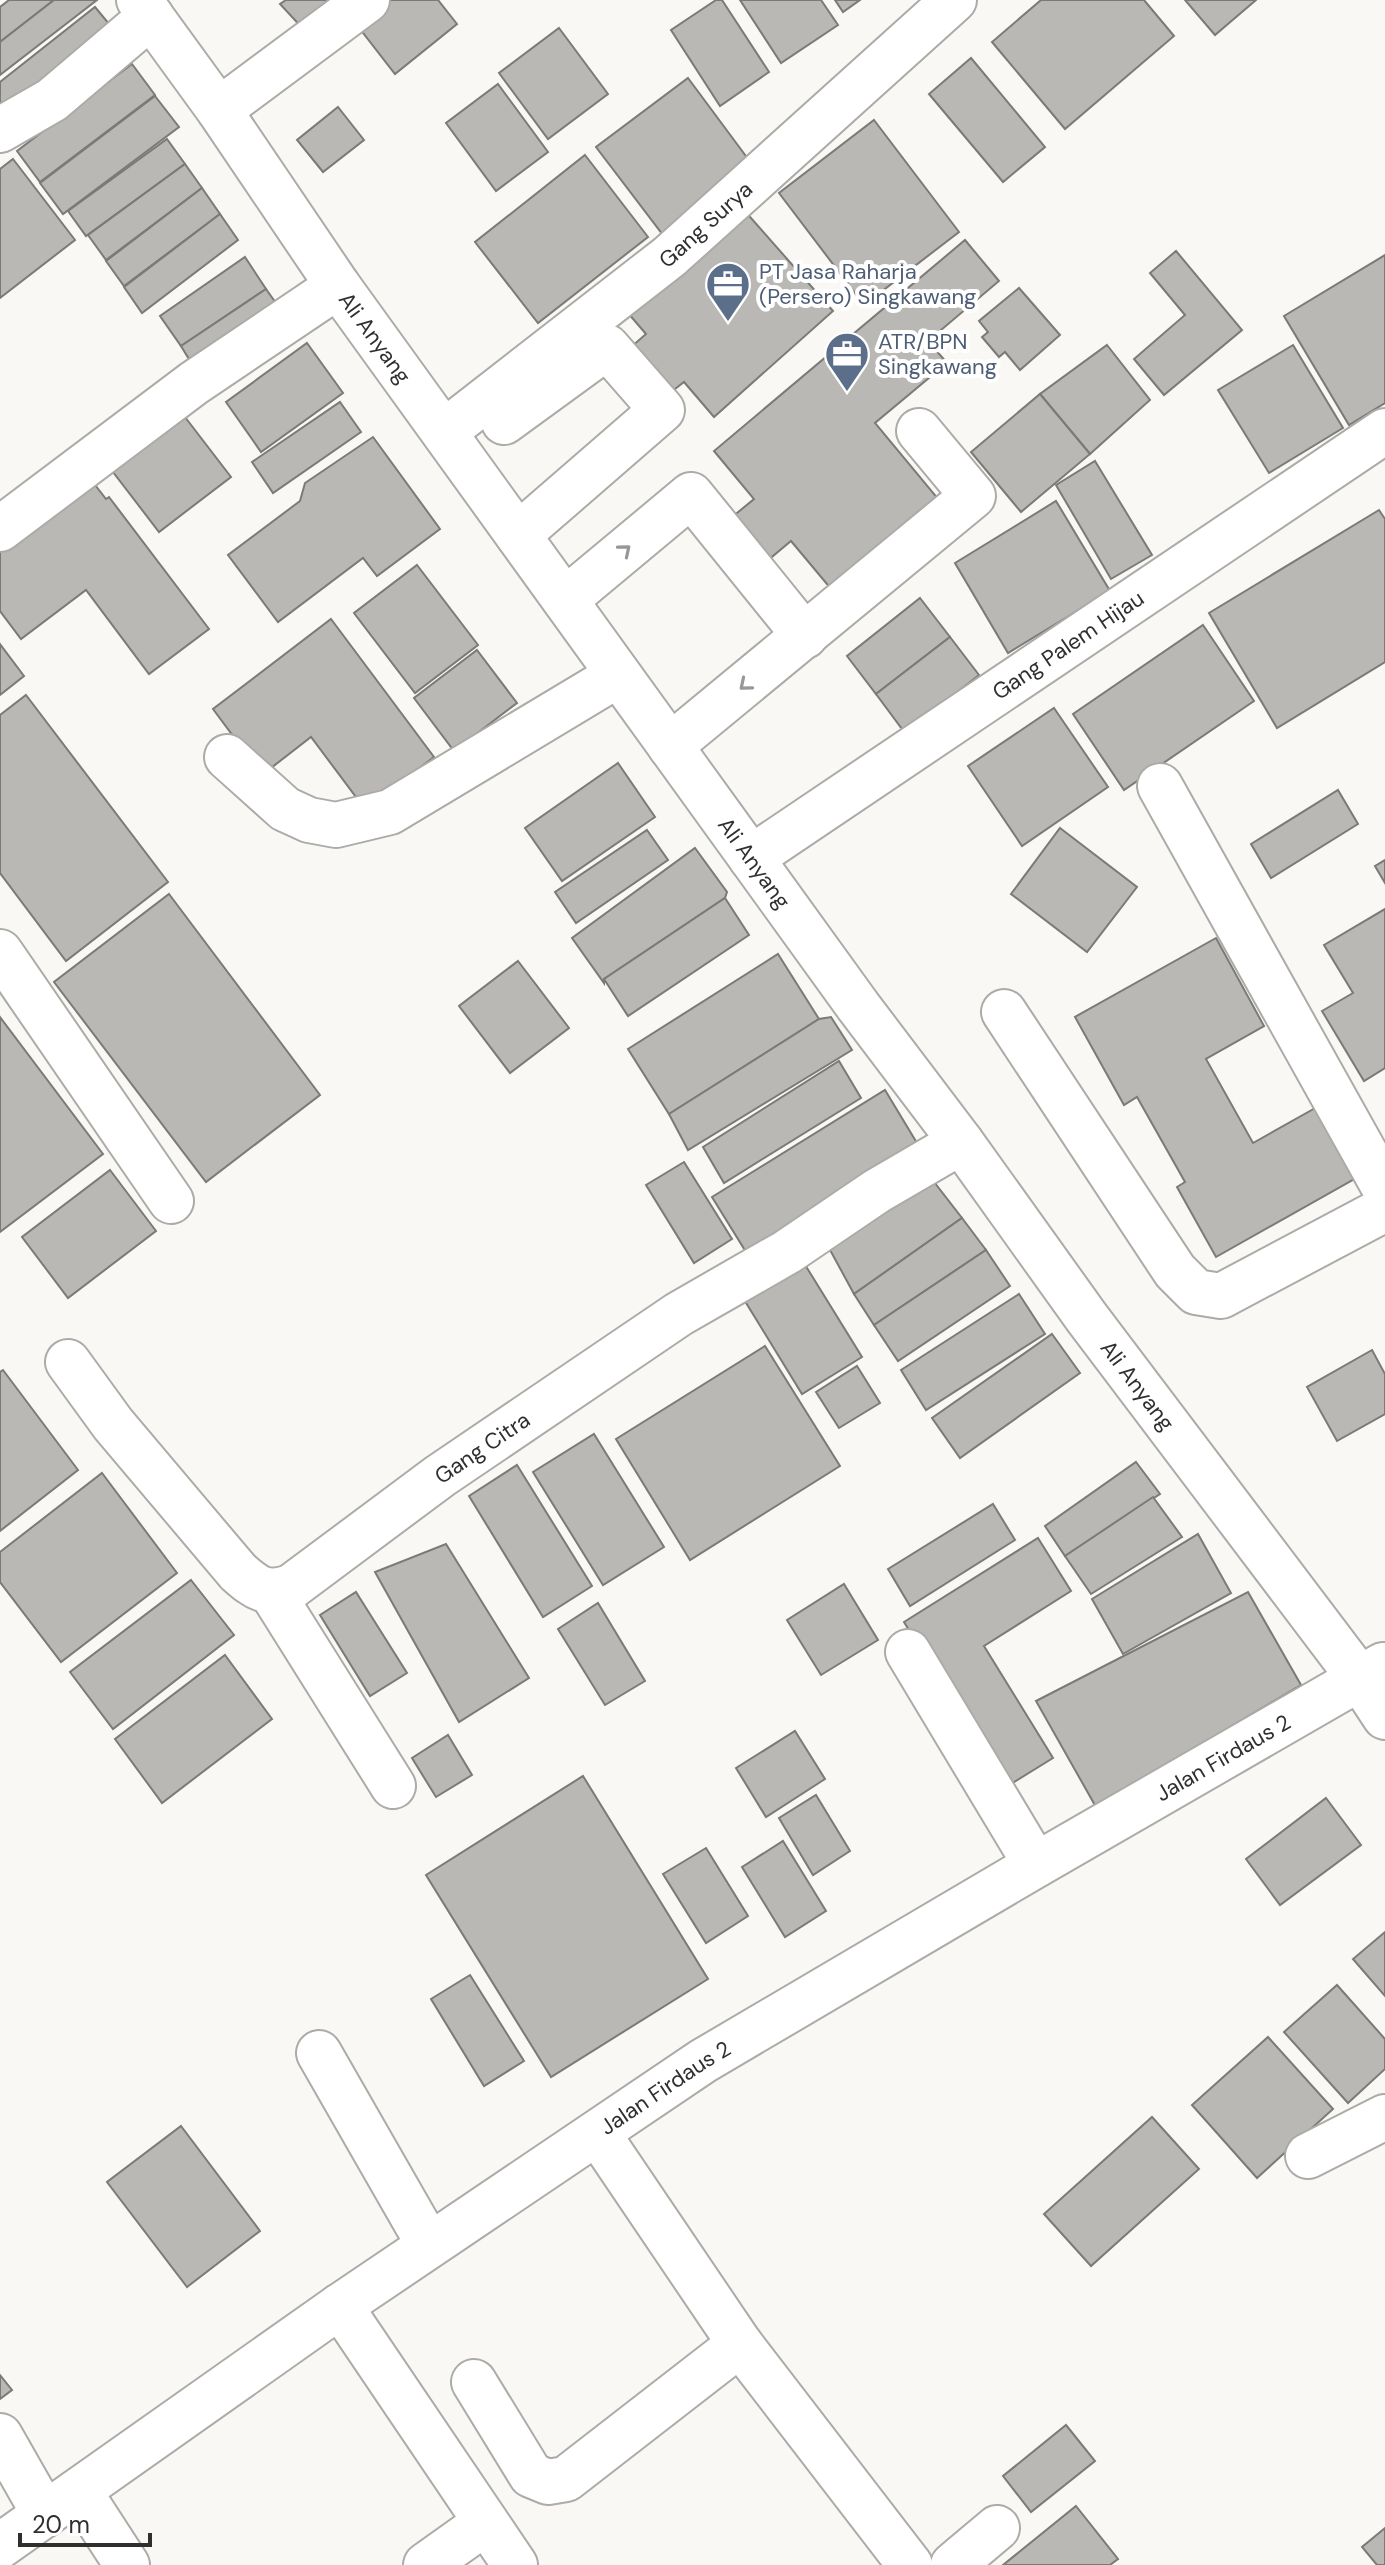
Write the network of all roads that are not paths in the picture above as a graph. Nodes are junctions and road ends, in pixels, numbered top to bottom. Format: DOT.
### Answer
graph roads {
  1 [pos="367,0"];
  2 [pos="954,0"];
  3 [pos="145,8"];
  4 [pos="219,110"];
  5 [pos="0,130"];
  6 [pos="338,286"];
  7 [pos="919,431"];
  8 [pos="1385,431"];
  9 [pos="448,446"];
  10 [pos="0,529"];
  11 [pos="518,535"];
  12 [pos="565,600"];
  13 [pos="805,636"];
  14 [pos="618,675"];
  15 [pos="670,746"];
  16 [pos="227,757"];
  17 [pos="1160,786"];
  18 [pos="751,858"];
  19 [pos="0,952"];
  20 [pos="1004,1012"];
  21 [pos="961,1142"];
  22 [pos="1385,1189"];
  23 [pos="171,1201"];
  24 [pos="1385,1209"];
  25 [pos="68,1362"];
  26 [pos="272,1593"];
  27 [pos="908,1652"];
  28 [pos="1373,1672"];
  29 [pos="1385,1717"];
  30 [pos="393,1786"];
  31 [pos="1036,1865"];
  32 [pos="319,2053"];
  33 [pos="1385,2117"];
  34 [pos="598,2134"];
  35 [pos="1308,2156"];
  36 [pos="429,2245"];
  37 [pos="340,2306"];
  38 [pos="740,2344"];
  39 [pos="474,2382"];
  40 [pos="0,2436"];
  41 [pos="62,2503"];
  42 [pos="485,2523"];
  43 [pos="997,2528"];
  44 [pos="0,2546"];
  45 [pos="127,2565"];
  46 [pos="426,2565"];
  47 [pos="515,2565"];
  48 [pos="910,2565"];
  49 [pos="953,2565"];
  1 -- 4 [label="street"];
  2 -- 9 [label="street, Gang Surya"];
  3 -- 4 [label="street, Ali Anyang"];
  3 -- 5 [label="street"];
  4 -- 6 [label="street, Ali Anyang"];
  6 -- 9 [label="street, Ali Anyang"];
  6 -- 10 [label="street"];
  7 -- 13 [label="street"];
  8 -- 18 [label="street, Gang Palem Hijau"];
  9 -- 11 [label="street, Ali Anyang"];
  9 -- 11 [label="street"];
  11 -- 12 [label="street, Ali Anyang"];
  12 -- 13 [label="street, one-way"];
  12 -- 14 [label="street, Ali Anyang"];
  13 -- 15 [label="street, one-way"];
  14 -- 15 [label="street, Ali Anyang"];
  14 -- 16 [label="street"];
  15 -- 18 [label="street, Ali Anyang"];
  17 -- 22 [label="street"];
  18 -- 21 [label="street, Ali Anyang"];
  19 -- 23 [label="street"];
  20 -- 24 [label="street"];
  21 -- 26 [label="street, Gang Citra"];
  21 -- 28 [label="street, Ali Anyang"];
  25 -- 26 [label="street"];
  26 -- 30 [label="street"];
  27 -- 31 [label="street"];
  28 -- 29 [label="street, Ali Anyang"];
  28 -- 31 [label="street, Jalan Firdaus 2"];
  31 -- 34 [label="street, Jalan Firdaus 2"];
  32 -- 36 [label="street"];
  33 -- 35 [label="street"];
  34 -- 36 [label="street, Jalan Firdaus 2"];
  34 -- 38 [label="street"];
  36 -- 37 [label="street, Jalan Firdaus 2"];
  37 -- 41 [label="street, Jalan Firdaus 2"];
  37 -- 42 [label="street"];
  38 -- 39 [label="street"];
  38 -- 48 [label="street"];
  40 -- 41 [label="street"];
  41 -- 44 [label="street, Jalan Firdaus 2"];
  41 -- 45 [label="street"];
  42 -- 46 [label="street"];
  42 -- 47 [label="street"];
  43 -- 49 [label="street"];
}
